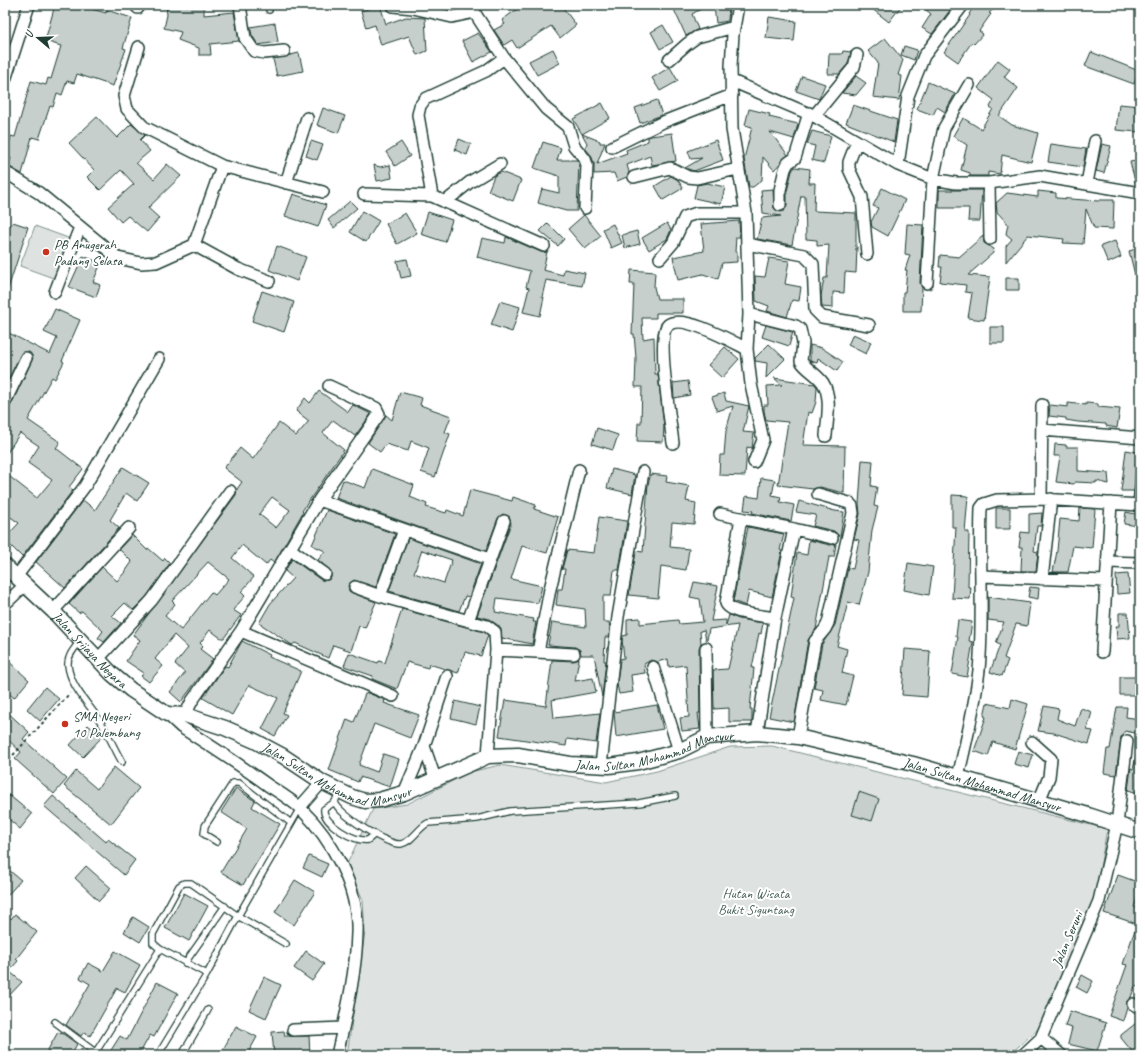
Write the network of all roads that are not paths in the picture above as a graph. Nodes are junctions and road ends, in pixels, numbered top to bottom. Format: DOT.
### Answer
graph roads {
  1 [pos="29,5"];
  2 [pos="240,5"];
  3 [pos="738,5"];
  4 [pos="963,5"];
  5 [pos="393,6"];
  6 [pos="475,8"];
  7 [pos="734,27"];
  8 [pos="139,47"];
  9 [pos="284,51"];
  10 [pos="857,55"];
  11 [pos="504,58"];
  12 [pos="669,60"];
  13 [pos="5,80"];
  14 [pos="732,81"];
  15 [pos="969,85"];
  16 [pos="732,96"];
  17 [pos="812,114"];
  18 [pos="307,118"];
  19 [pos="857,141"];
  20 [pos="1095,141"];
  21 [pos="612,147"];
  22 [pos="500,164"];
  23 [pos="898,165"];
  24 [pos="222,166"];
  25 [pos="738,169"];
  26 [pos="5,172"];
  27 [pos="634,177"];
  28 [pos="933,179"];
  29 [pos="989,182"];
  30 [pos="286,183"];
  31 [pos="1087,183"];
  32 [pos="323,192"];
  33 [pos="1140,193"];
  34 [pos="364,194"];
  35 [pos="432,196"];
  36 [pos="445,202"];
  37 [pos="780,205"];
  38 [pos="585,208"];
  39 [pos="746,213"];
  40 [pos="80,227"];
  41 [pos="990,239"];
  42 [pos="747,244"];
  43 [pos="194,246"];
  44 [pos="544,246"];
  45 [pos="867,254"];
  46 [pos="660,258"];
  47 [pos="269,282"];
  48 [pos="927,283"];
  49 [pos="55,292"];
  50 [pos="749,314"];
  51 [pos="869,325"];
  52 [pos="747,349"];
  53 [pos="26,358"];
  54 [pos="159,359"];
  55 [pos="330,386"];
  56 [pos="5,402"];
  57 [pos="1042,405"];
  58 [pos="1042,430"];
  59 [pos="826,436"];
  60 [pos="1140,438"];
  61 [pos="674,443"];
  62 [pos="754,462"];
  63 [pos="579,470"];
  64 [pos="643,472"];
  65 [pos="230,491"];
  66 [pos="818,494"];
  67 [pos="1046,499"];
  68 [pos="319,500"];
  69 [pos="1140,501"];
  70 [pos="1111,503"];
  71 [pos="720,514"];
  72 [pos="741,518"];
  73 [pos="504,521"];
  74 [pos="130,528"];
  75 [pos="794,529"];
  76 [pos="404,530"];
  77 [pos="832,538"];
  78 [pos="290,549"];
  79 [pos="489,559"];
  80 [pos="1106,562"];
  81 [pos="1140,563"];
  82 [pos="5,566"];
  83 [pos="325,574"];
  84 [pos="982,576"];
  85 [pos="1042,579"];
  86 [pos="21,581"];
  87 [pos="1105,581"];
  88 [pos="355,587"];
  89 [pos="380,596"];
  90 [pos="5,604"];
  91 [pos="53,611"];
  92 [pos="775,618"];
  93 [pos="468,621"];
  94 [pos="240,631"];
  95 [pos="80,640"];
  96 [pos="706,648"];
  97 [pos="496,650"];
  98 [pos="538,652"];
  99 [pos="1102,652"];
  100 [pos="574,654"];
  101 [pos="98,659"];
  102 [pos="654,667"];
  103 [pos="447,676"];
  104 [pos="392,696"];
  105 [pos="167,714"];
  106 [pos="185,715"];
  107 [pos="757,733"];
  108 [pos="707,737"];
  109 [pos="798,737"];
  110 [pos="1127,741"];
  111 [pos="1032,742"];
  112 [pos="424,746"];
  113 [pos="680,751"];
  114 [pos="488,756"];
  115 [pos="122,762"];
  116 [pos="601,765"];
  117 [pos="435,778"];
  118 [pos="958,778"];
  119 [pos="322,782"];
  120 [pos="404,793"];
  121 [pos="337,796"];
  122 [pos="675,796"];
  123 [pos="1039,800"];
  124 [pos="300,808"];
  125 [pos="291,823"];
  126 [pos="1117,824"];
  127 [pos="1140,832"];
  128 [pos="375,834"];
  129 [pos="217,842"];
  130 [pos="225,906"];
  131 [pos="238,916"];
  132 [pos="286,944"];
  133 [pos="160,949"];
  134 [pos="185,963"];
  135 [pos="207,974"];
  136 [pos="208,1010"];
  137 [pos="55,1022"];
  138 [pos="343,1028"];
  139 [pos="293,1030"];
  140 [pos="1041,1038"];
  141 [pos="94,1054"];
  142 [pos="158,1055"];
  143 [pos="182,1055"];
  144 [pos="337,1055"];
  145 [pos="1023,1055"];
  146 [pos="1061,1055"];
  1 -- 13 [label="street"];
  2 -- 9 [label="street"];
  3 -- 7 [label="street"];
  4 -- 23 [label="street"];
  5 -- 6 [label="street"];
  6 -- 11 [label="street"];
  7 -- 12 [label="street"];
  7 -- 14 [label="street"];
  8 -- 24 [label="street"];
  10 -- 17 [label="street"];
  11 -- 35 [label="street"];
  11 -- 38 [label="street"];
  14 -- 16 [label="street"];
  14 -- 17 [label="street"];
  15 -- 28 [label="street"];
  16 -- 21 [label="street"];
  16 -- 25 [label="street"];
  17 -- 19 [label="street"];
  17 -- 37 [label="street"];
  18 -- 30 [label="street"];
  19 -- 23 [label="street"];
  19 -- 45 [label="street"];
  20 -- 31 [label="street"];
  22 -- 36 [label="street"];
  23 -- 28 [label="street"];
  24 -- 30 [label="street"];
  24 -- 43 [label="street"];
  25 -- 27 [label="street"];
  25 -- 39 [label="street"];
  26 -- 40 [label="street"];
  28 -- 29 [label="street"];
  28 -- 48 [label="street"];
  29 -- 31 [label="street"];
  29 -- 41 [label="street"];
  30 -- 32 [label="street"];
  31 -- 33 [label="street"];
  34 -- 35 [label="street"];
  35 -- 36 [label="street"];
  36 -- 44 [label="street"];
  39 -- 42 [label="street"];
  39 -- 46 [label="street"];
  40 -- 43 [label="street"];
  40 -- 49 [label="street"];
  42 -- 50 [label="street"];
  42 -- 51 [label="street"];
  43 -- 47 [label="street"];
  50 -- 52 [label="street"];
  50 -- 59 [label="street"];
  52 -- 61 [label="street"];
  52 -- 62 [label="street"];
  53 -- 56 [label="street"];
  54 -- 86 [label="street"];
  55 -- 68 [label="street"];
  57 -- 58 [label="street"];
  58 -- 60 [label="street"];
  58 -- 67 [label="street"];
  63 -- 98 [label="street"];
  64 -- 116 [label="street"];
  65 -- 101 [label="street"];
  66 -- 109 [label="street"];
  67 -- 70 [label="street"];
  67 -- 84 [label="street"];
  67 -- 85 [label="street"];
  68 -- 76 [label="street"];
  68 -- 78 [label="street"];
  69 -- 70 [label="street"];
  70 -- 80 [label="street"];
  71 -- 72 [label="street"];
  72 -- 75 [label="street"];
  72 -- 92 [label="street"];
  73 -- 79 [label="street"];
  74 -- 91 [label="street"];
  75 -- 77 [label="street"];
  75 -- 92 [label="street"];
  76 -- 79 [label="street"];
  76 -- 89 [label="street"];
  78 -- 83 [label="street"];
  78 -- 94 [label="street"];
  79 -- 93 [label="street"];
  80 -- 81 [label="street"];
  80 -- 87 [label="street"];
  82 -- 86 [label="street, Jalan Srijaya Negara"];
  84 -- 85 [label="street"];
  84 -- 118 [label="street"];
  85 -- 87 [label="street"];
  86 -- 90 [label="street"];
  86 -- 91 [label="street, Jalan Srijaya Negara"];
  87 -- 99 [label="street"];
  88 -- 89 [label="street"];
  89 -- 93 [label="street"];
  91 -- 95 [label="street, Jalan Srijaya Negara"];
  92 -- 107 [label="street"];
  93 -- 97 [label="street"];
  94 -- 104 [label="street"];
  94 -- 106 [label="street"];
  95 -- 101 [label="street, Jalan Srijaya Negara"];
  95 -- 115 [label="lane"];
  96 -- 108 [label="street"];
  97 -- 98 [label="street"];
  97 -- 114 [label="street"];
  98 -- 100 [label="street"];
  101 -- 105 [label="street, Jalan Srijaya Negara"];
  102 -- 113 [label="street"];
  103 -- 112 [label="street"];
  105 -- 106 [label="street"];
  105 -- 124 [label="street"];
  106 -- 119 [label="street, Jalan Sultan Mohammad Mansyur"];
  107 -- 108 [label="street, Jalan Sultan Mohammad Mansyur"];
  107 -- 109 [label="street, Jalan Sultan Mohammad Mansyur"];
  108 -- 113 [label="street, Jalan Sultan Mohammad Mansyur"];
  109 -- 118 [label="street, Jalan Sultan Mohammad Mansyur"];
  110 -- 126 [label="street, Jalan Seruni"];
  111 -- 123 [label="street"];
  112 -- 117 [label="street"];
  112 -- 120 [label="street"];
  113 -- 116 [label="street, Jalan Sultan Mohammad Mansyur"];
  114 -- 116 [label="street, Jalan Sultan Mohammad Mansyur"];
  114 -- 117 [label="street, Jalan Sultan Mohammad Mansyur"];
  117 -- 120 [label="street, Jalan Sultan Mohammad Mansyur"];
  118 -- 123 [label="street, Jalan Sultan Mohammad Mansyur"];
  119 -- 121 [label="street, Jalan Sultan Mohammad Mansyur"];
  119 -- 124 [label="street"];
  120 -- 121 [label="street, Jalan Sultan Mohammad Mansyur"];
  121 -- 128 [label="lane"];
  121 -- 128 [label="lane"];
  122 -- 128 [label="lane"];
  123 -- 126 [label="street, Jalan Sultan Mohammad Mansyur"];
  124 -- 125 [label="lane"];
  124 -- 138 [label="street"];
  125 -- 129 [label="lane"];
  125 -- 131 [label="lane"];
  126 -- 127 [label="street, Jalan Sultan Mohammad Mansyur"];
  126 -- 140 [label="street, Jalan Seruni"];
  130 -- 131 [label="lane"];
  130 -- 133 [label="lane"];
  130 -- 134 [label="lane"];
  131 -- 132 [label="lane"];
  131 -- 135 [label="lane"];
  133 -- 134 [label="lane"];
  133 -- 141 [label="lane"];
  134 -- 135 [label="lane"];
  135 -- 142 [label="lane"];
  136 -- 143 [label="lane"];
  137 -- 141 [label="lane"];
  138 -- 139 [label="street"];
  138 -- 144 [label="street"];
  140 -- 145 [label="street, Jalan Seruni"];
  140 -- 146 [label="street"];
}
